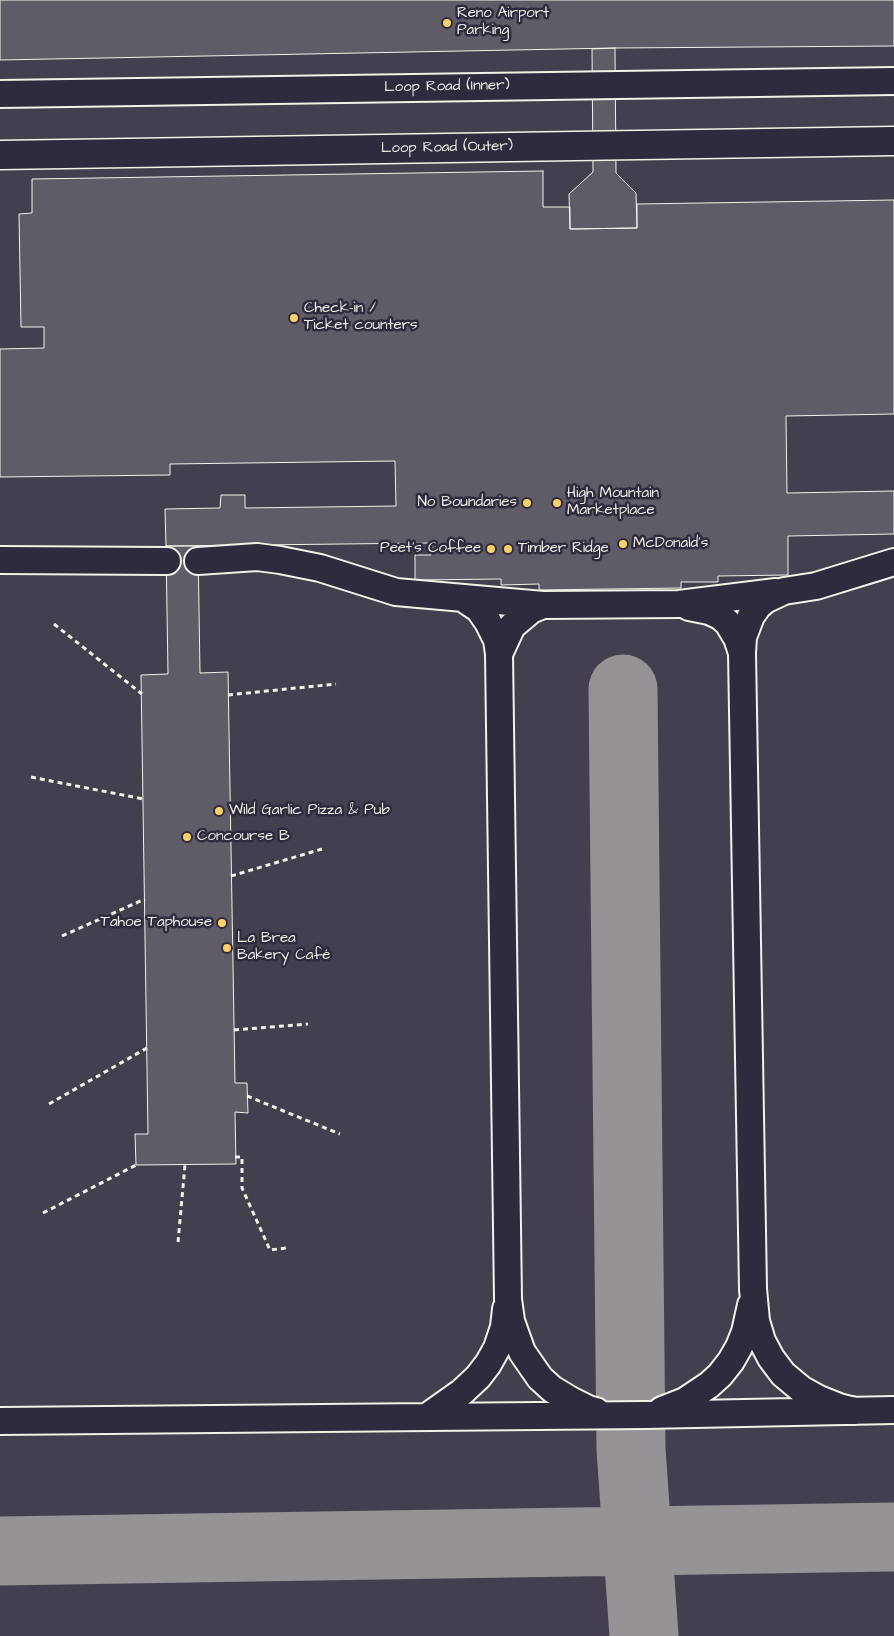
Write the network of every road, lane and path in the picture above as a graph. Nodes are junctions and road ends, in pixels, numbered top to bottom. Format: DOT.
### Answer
graph roads {
  1 [pos="894,80"];
  2 [pos="0,94"];
  3 [pos="894,141"];
  4 [pos="0,155"];
  5 [pos="0,560"];
  6 [pos="198,561"];
  7 [pos="167,562"];
  8 [pos="894,562"];
  9 [pos="784,591"];
  10 [pos="464,599"];
  11 [pos="679,604"];
  12 [pos="543,605"];
  13 [pos="54,624"];
  14 [pos="742,653"];
  15 [pos="499,654"];
  16 [pos="336,684"];
  17 [pos="142,694"];
  18 [pos="228,695"];
  19 [pos="31,777"];
  20 [pos="144,798"];
  21 [pos="322,849"];
  22 [pos="231,876"];
  23 [pos="145,899"];
  24 [pos="62,936"];
  25 [pos="308,1024"];
  26 [pos="234,1030"];
  27 [pos="147,1048"];
  28 [pos="248,1096"];
  29 [pos="49,1104"];
  30 [pos="340,1134"];
  31 [pos="236,1157"];
  32 [pos="136,1165"];
  33 [pos="185,1165"];
  34 [pos="43,1213"];
  35 [pos="178,1242"];
  36 [pos="286,1248"];
  37 [pos="753,1289"];
  38 [pos="508,1299"];
  39 [pos="894,1410"];
  40 [pos="855,1411"];
  41 [pos="609,1414"];
  42 [pos="645,1415"];
  43 [pos="428,1416"];
  44 [pos="0,1421"];
  1 -- 2 [label="street, Loop Road (Inner)"];
  3 -- 4 [label="main road, Loop Road (Outer)"];
  5 -- 7 [label="street"];
  6 -- 10 [label="street"];
  8 -- 9 [label="street"];
  9 -- 11 [label="street"];
  9 -- 14 [label="street"];
  10 -- 12 [label="street"];
  10 -- 15 [label="street"];
  11 -- 12 [label="street"];
  11 -- 14 [label="street"];
  12 -- 15 [label="street"];
  13 -- 17 [label="path"];
  14 -- 37 [label="street"];
  15 -- 38 [label="street"];
  16 -- 18 [label="path"];
  19 -- 20 [label="path"];
  21 -- 22 [label="path"];
  23 -- 24 [label="path"];
  25 -- 26 [label="path"];
  27 -- 29 [label="path"];
  28 -- 30 [label="path"];
  31 -- 36 [label="path"];
  32 -- 34 [label="path"];
  33 -- 35 [label="path"];
  37 -- 40 [label="street"];
  37 -- 42 [label="street"];
  38 -- 41 [label="street"];
  38 -- 43 [label="street"];
  39 -- 40 [label="street"];
  40 -- 42 [label="street"];
  41 -- 42 [label="street"];
  41 -- 43 [label="street"];
  43 -- 44 [label="street"];
}
